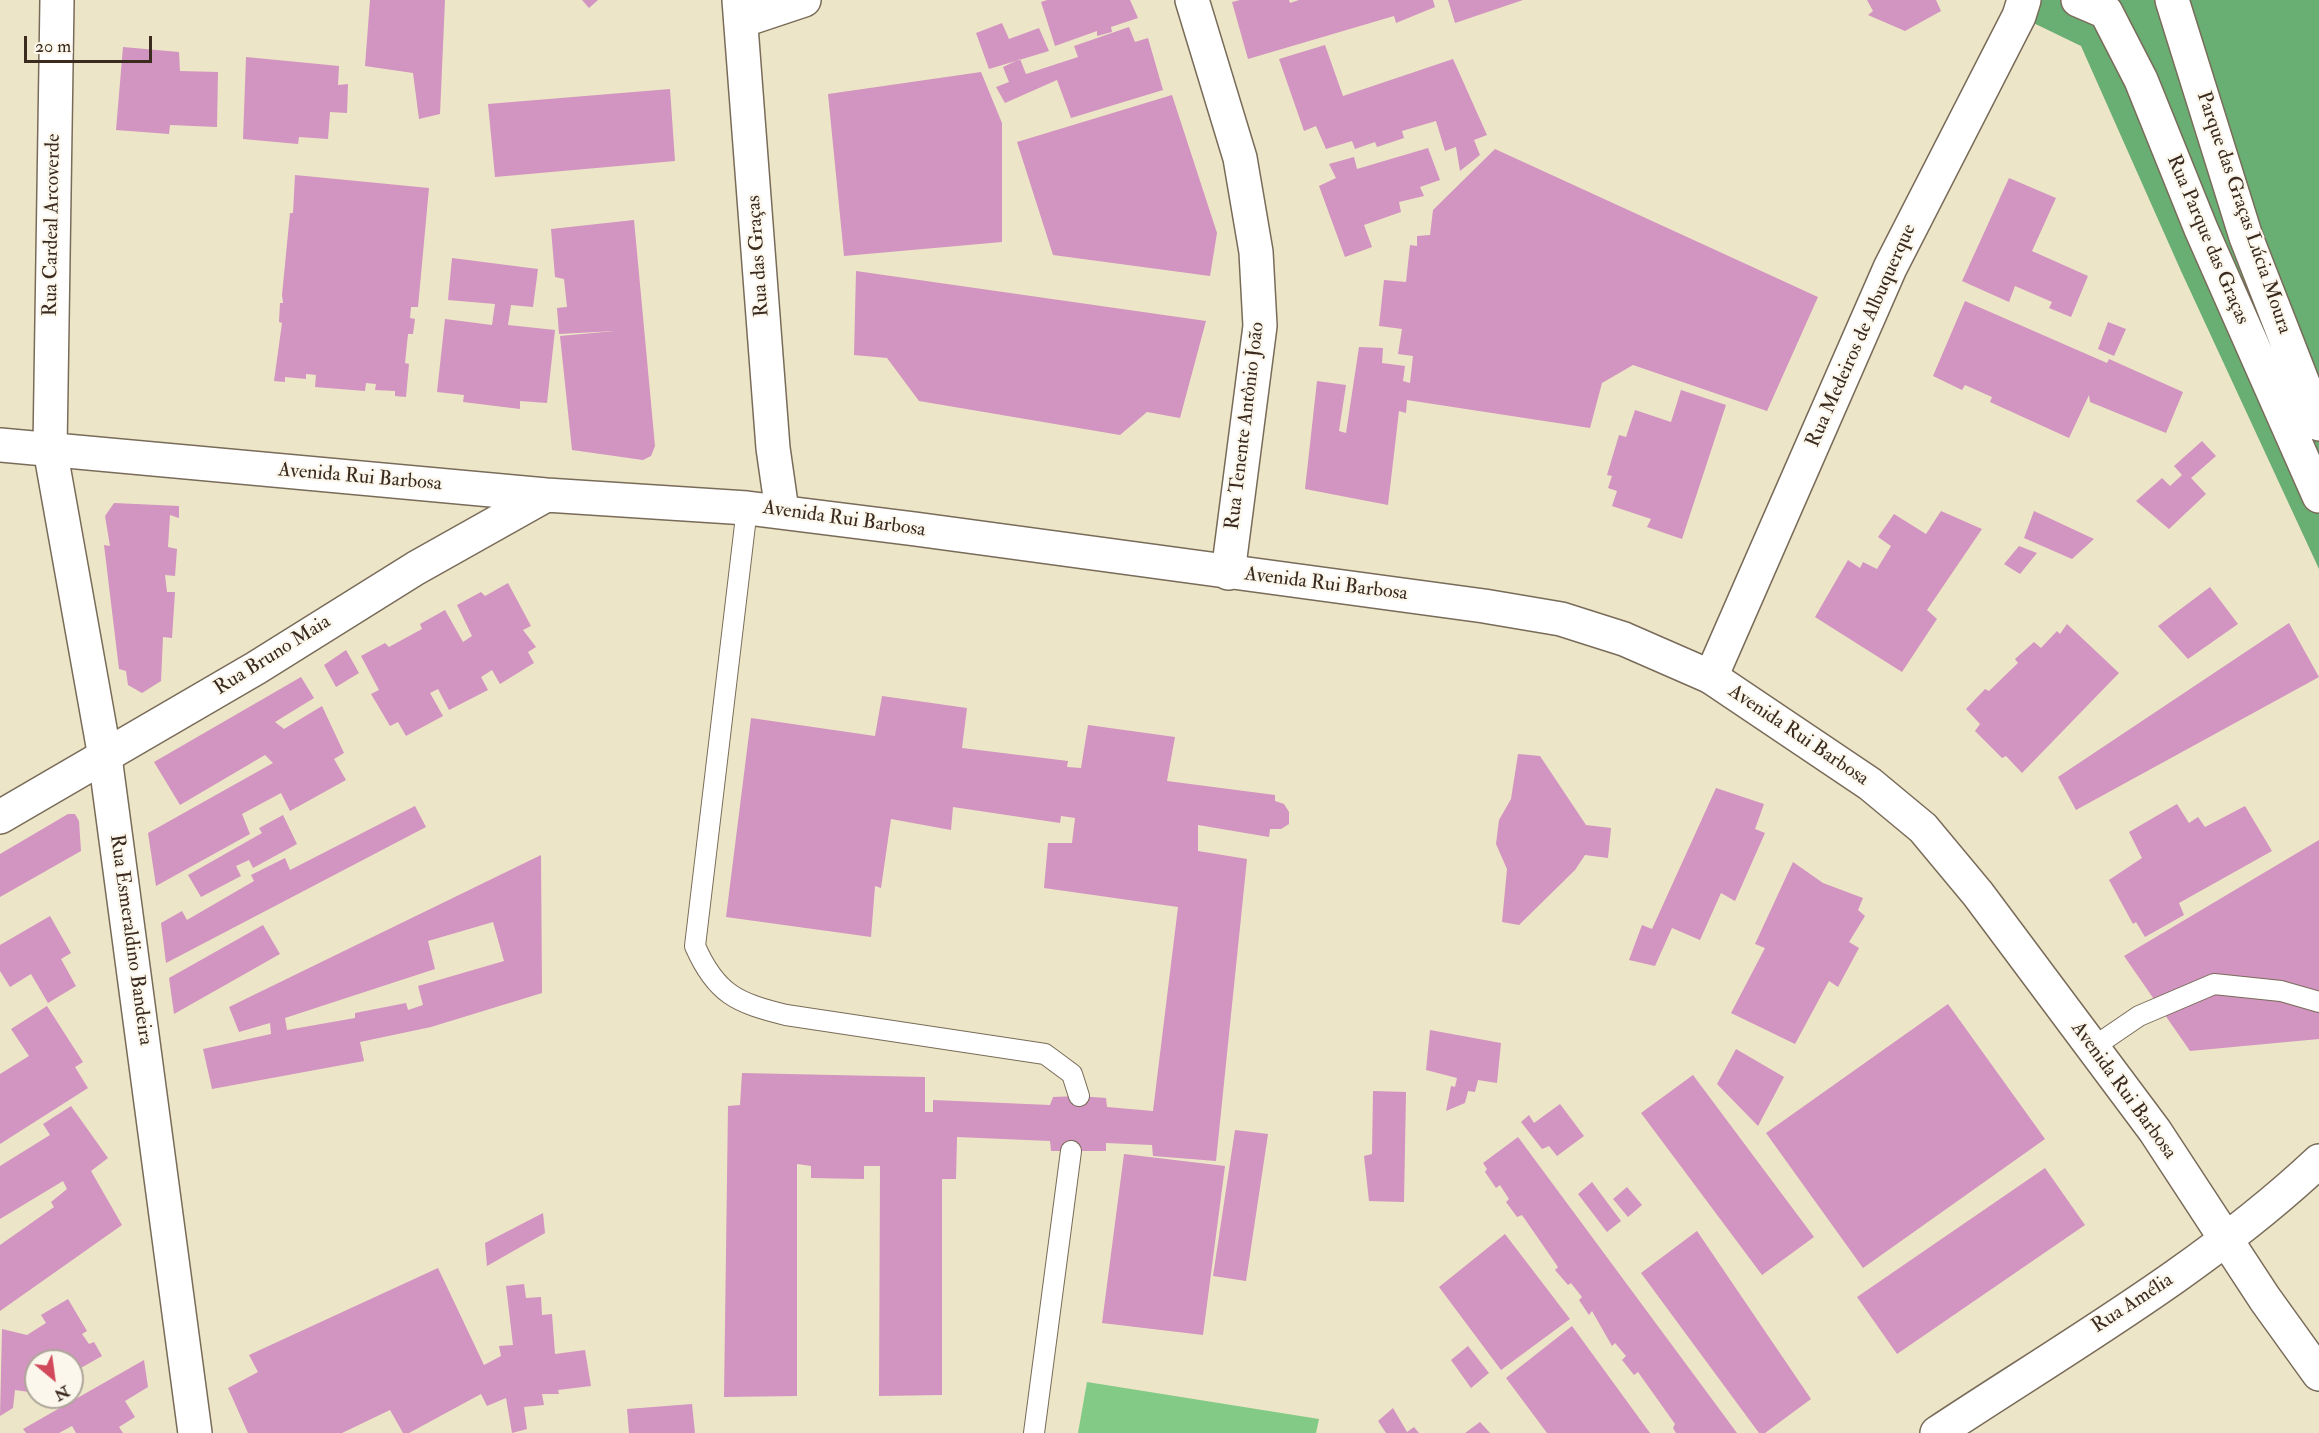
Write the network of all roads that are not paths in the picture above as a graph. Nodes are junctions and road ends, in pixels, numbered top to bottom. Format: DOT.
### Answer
graph roads {
  1 [pos="57,0"];
  2 [pos="804,0"];
  3 [pos="1192,0"];
  4 [pos="2024,0"];
  5 [pos="2078,0"];
  6 [pos="2172,0"];
  7 [pos="740,10"];
  8 [pos="2319,424"];
  9 [pos="0,445"];
  10 [pos="50,449"];
  11 [pos="546,495"];
  12 [pos="2319,496"];
  13 [pos="747,508"];
  14 [pos="782,511"];
  15 [pos="1228,573"];
  16 [pos="1711,677"];
  17 [pos="105,757"];
  18 [pos="0,817"];
  19 [pos="2319,1002"];
  20 [pos="2092,1048"];
  21 [pos="1078,1096"];
  22 [pos="1071,1151"];
  23 [pos="2319,1161"];
  24 [pos="2226,1240"];
  25 [pos="2319,1374"];
  26 [pos="195,1433"];
  27 [pos="1034,1433"];
  28 [pos="1937,1433"];
  1 -- 10 [label="street, Rua Cardeal Arcoverde"];
  2 -- 7 [label="street"];
  3 -- 15 [label="street, Rua Tenente Antônio João"];
  4 -- 16 [label="street, Rua Medeiros de Albuquerque"];
  5 -- 12 [label="street, Rua Parque das Graças"];
  6 -- 8 [label="street, Parque das Graças Lúcia Moura"];
  7 -- 14 [label="street, Rua das Graças"];
  9 -- 10 [label="street, Avenida Rui Barbosa"];
  10 -- 11 [label="street, Avenida Rui Barbosa"];
  10 -- 17 [label="street, Rua Esmeraldino Bandeira"];
  11 -- 13 [label="street, Avenida Rui Barbosa"];
  11 -- 17 [label="street, Rua Bruno Maia"];
  13 -- 14 [label="street, Avenida Rui Barbosa"];
  13 -- 21 [label="lane"];
  14 -- 15 [label="street, Avenida Rui Barbosa"];
  15 -- 16 [label="street, Avenida Rui Barbosa"];
  16 -- 20 [label="street, Avenida Rui Barbosa"];
  17 -- 18 [label="street, Rua Bruno Maia"];
  17 -- 26 [label="street, Rua Esmeraldino Bandeira"];
  19 -- 20 [label="lane"];
  20 -- 24 [label="street, Avenida Rui Barbosa"];
  22 -- 27 [label="lane"];
  23 -- 24 [label="street, Rua Amélia"];
  24 -- 25 [label="street, Avenida Rui Barbosa"];
  24 -- 28 [label="street, Rua Amélia"];
}
